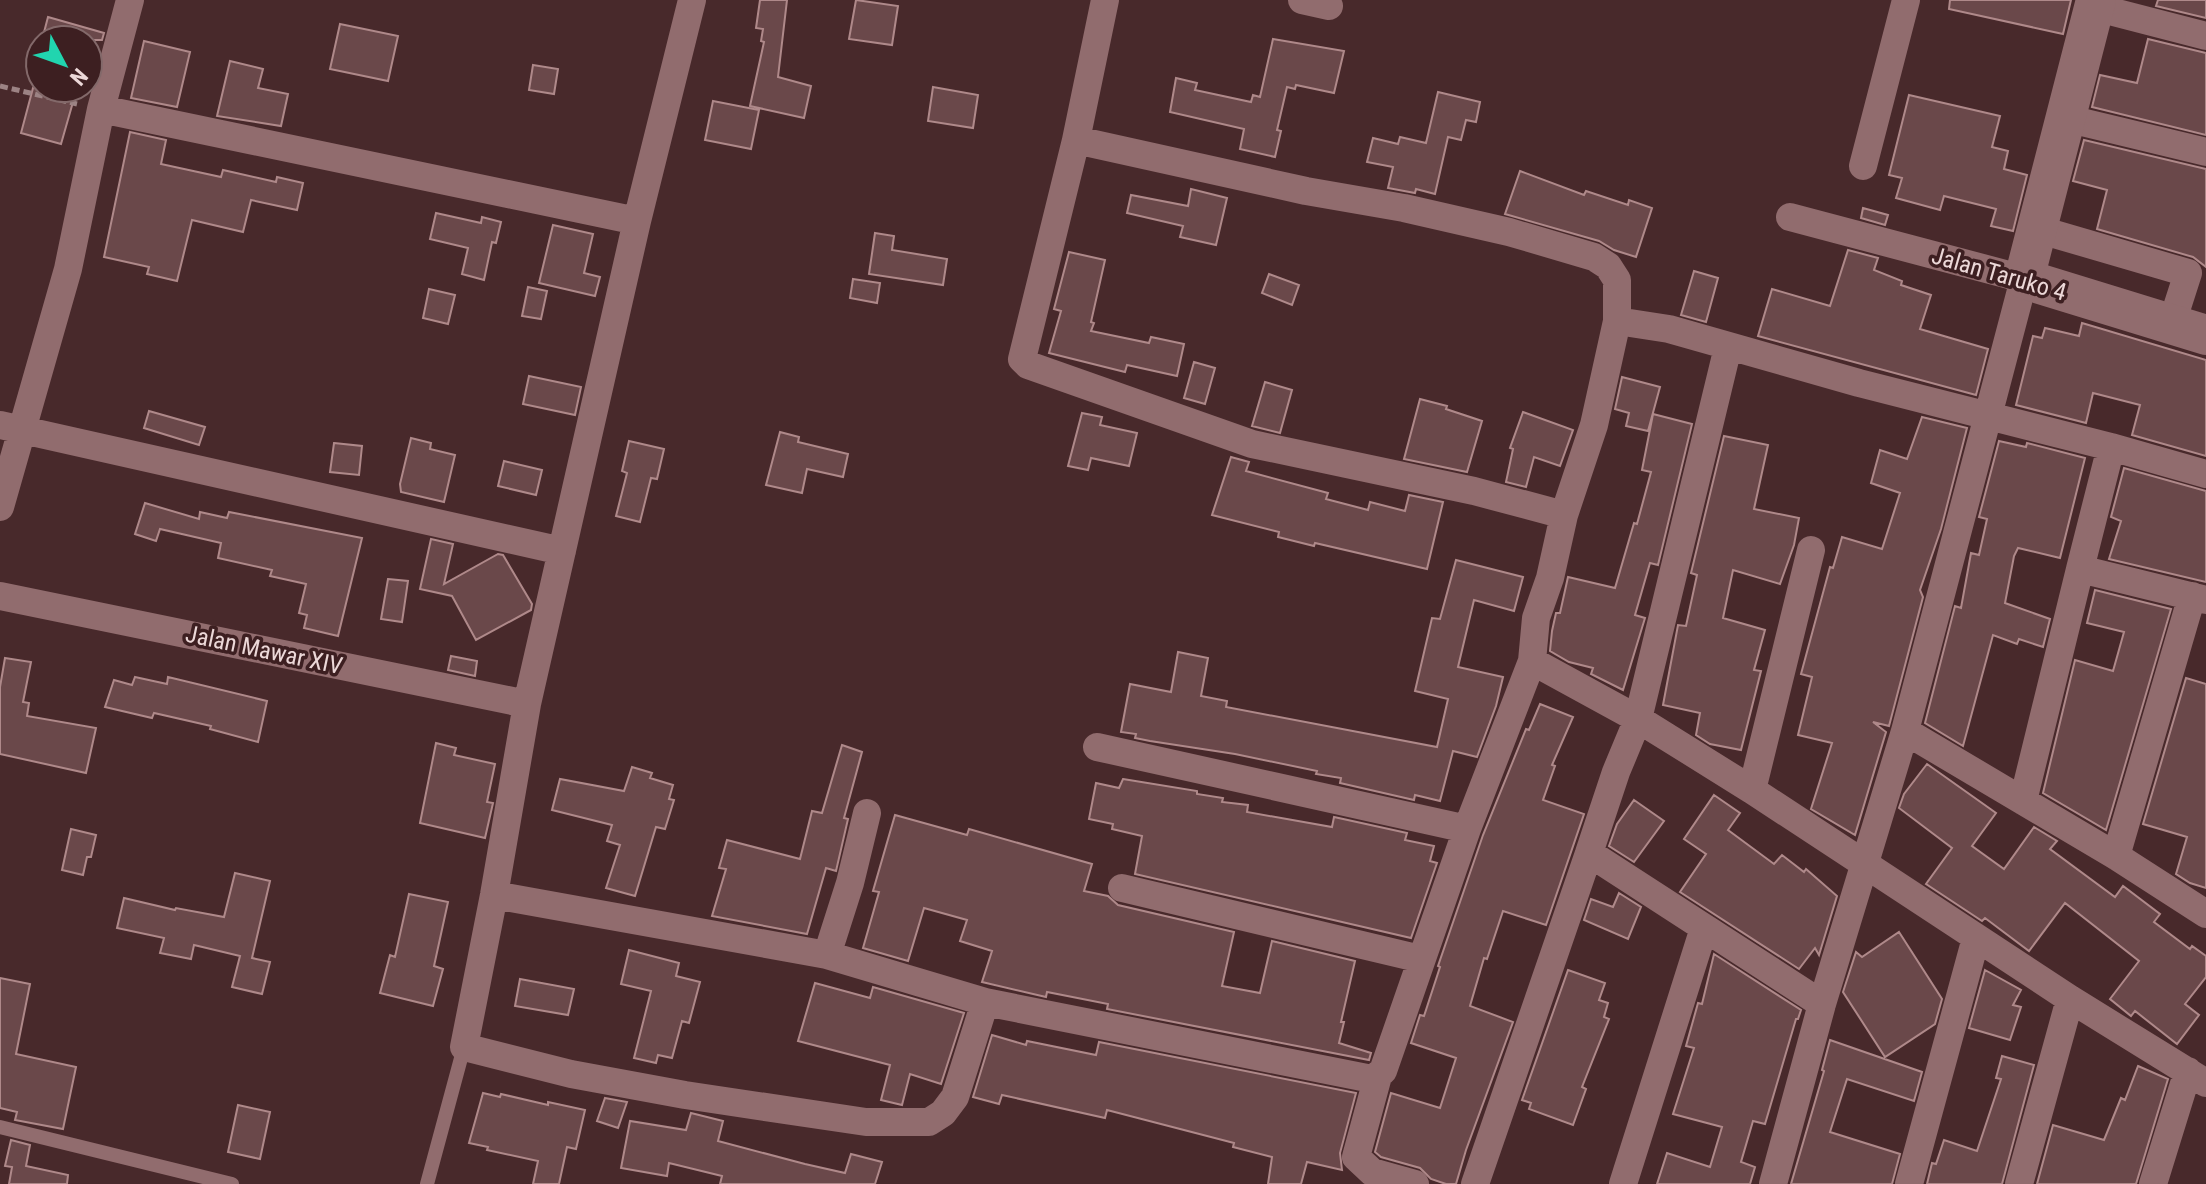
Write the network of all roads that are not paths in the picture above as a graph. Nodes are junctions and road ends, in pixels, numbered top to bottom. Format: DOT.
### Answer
graph roads {
  1 [pos="130,0"];
  2 [pos="692,0"];
  3 [pos="1105,0"];
  4 [pos="1906,0"];
  5 [pos="2095,4"];
  6 [pos="2206,36"];
  7 [pos="101,109"];
  8 [pos="2065,118"];
  9 [pos="1076,140"];
  10 [pos="2206,152"];
  11 [pos="1863,166"];
  12 [pos="1790,217"];
  13 [pos="637,221"];
  14 [pos="2037,229"];
  15 [pos="2197,276"];
  16 [pos="2024,279"];
  17 [pos="1617,321"];
  18 [pos="2189,330"];
  19 [pos="1728,347"];
  20 [pos="1987,415"];
  21 [pos="11,427"];
  22 [pos="2111,447"];
  23 [pos="2206,474"];
  24 [pos="0,507"];
  25 [pos="1564,515"];
  26 [pos="1811,550"];
  27 [pos="562,551"];
  28 [pos="2080,569"];
  29 [pos="0,596"];
  30 [pos="2199,598"];
  31 [pos="1532,661"];
  32 [pos="527,704"];
  33 [pos="1638,719"];
  34 [pos="1905,731"];
  35 [pos="1097,747"];
  36 [pos="1752,790"];
  37 [pos="2023,801"];
  38 [pos="867,813"];
  39 [pos="1467,829"];
  40 [pos="1589,853"];
  41 [pos="2116,856"];
  42 [pos="1864,864"];
  43 [pos="1122,888"];
  44 [pos="494,895"];
  45 [pos="2206,914"];
  46 [pos="1704,928"];
  47 [pos="1976,938"];
  48 [pos="827,955"];
  49 [pos="1421,959"];
  50 [pos="2070,999"];
  51 [pos="985,1002"];
  52 [pos="1822,1004"];
  53 [pos="464,1047"];
  54 [pos="1378,1076"];
  55 [pos="2197,1077"];
  56 [pos="0,1127"];
  57 [pos="232,1184"];
  58 [pos="427,1184"];
  59 [pos="1415,1184"];
  60 [pos="1475,1184"];
  61 [pos="1623,1184"];
  62 [pos="1773,1184"];
  63 [pos="1909,1184"];
  64 [pos="2019,1184"];
  65 [pos="2153,1184"];
  1 -- 7 [label="street"];
  2 -- 13 [label="street"];
  3 -- 9 [label="street"];
  4 -- 11 [label="street"];
  5 -- 6 [label="street"];
  5 -- 8 [label="street"];
  7 -- 13 [label="street"];
  7 -- 21 [label="street"];
  8 -- 10 [label="street"];
  8 -- 14 [label="street"];
  9 -- 17 [label="street"];
  9 -- 25 [label="street"];
  12 -- 16 [label="street, Jalan Taruko 4"];
  13 -- 27 [label="street"];
  14 -- 15 [label="street"];
  14 -- 16 [label="street"];
  15 -- 18 [label="street"];
  16 -- 18 [label="street, Jalan Taruko 4"];
  16 -- 20 [label="street"];
  17 -- 19 [label="street"];
  17 -- 25 [label="street"];
  19 -- 20 [label="street"];
  19 -- 33 [label="street"];
  20 -- 22 [label="street"];
  20 -- 34 [label="street"];
  21 -- 24 [label="street"];
  21 -- 27 [label="street"];
  22 -- 23 [label="street"];
  22 -- 28 [label="street"];
  25 -- 31 [label="street"];
  26 -- 36 [label="street"];
  27 -- 32 [label="street"];
  28 -- 30 [label="street"];
  28 -- 37 [label="street"];
  29 -- 32 [label="street, Jalan Mawar XIV"];
  30 -- 41 [label="street"];
  31 -- 33 [label="street"];
  31 -- 39 [label="street"];
  32 -- 44 [label="street"];
  33 -- 36 [label="street"];
  33 -- 40 [label="street"];
  34 -- 37 [label="street"];
  34 -- 42 [label="street"];
  35 -- 39 [label="street"];
  36 -- 42 [label="street"];
  37 -- 41 [label="street"];
  38 -- 48 [label="street"];
  39 -- 49 [label="street"];
  40 -- 46 [label="street"];
  40 -- 60 [label="street"];
  41 -- 45 [label="street"];
  42 -- 47 [label="street"];
  42 -- 52 [label="street"];
  43 -- 49 [label="street"];
  44 -- 48 [label="street"];
  44 -- 53 [label="street"];
  46 -- 52 [label="street"];
  46 -- 61 [label="street"];
  47 -- 50 [label="street"];
  47 -- 63 [label="street"];
  48 -- 51 [label="street"];
  49 -- 54 [label="street"];
  50 -- 55 [label="street"];
  50 -- 64 [label="street"];
  51 -- 53 [label="street"];
  51 -- 54 [label="street"];
  52 -- 62 [label="street"];
  53 -- 58 [label="lane"];
  54 -- 59 [label="street"];
  55 -- 65 [label="street"];
  56 -- 57 [label="lane"];
}
